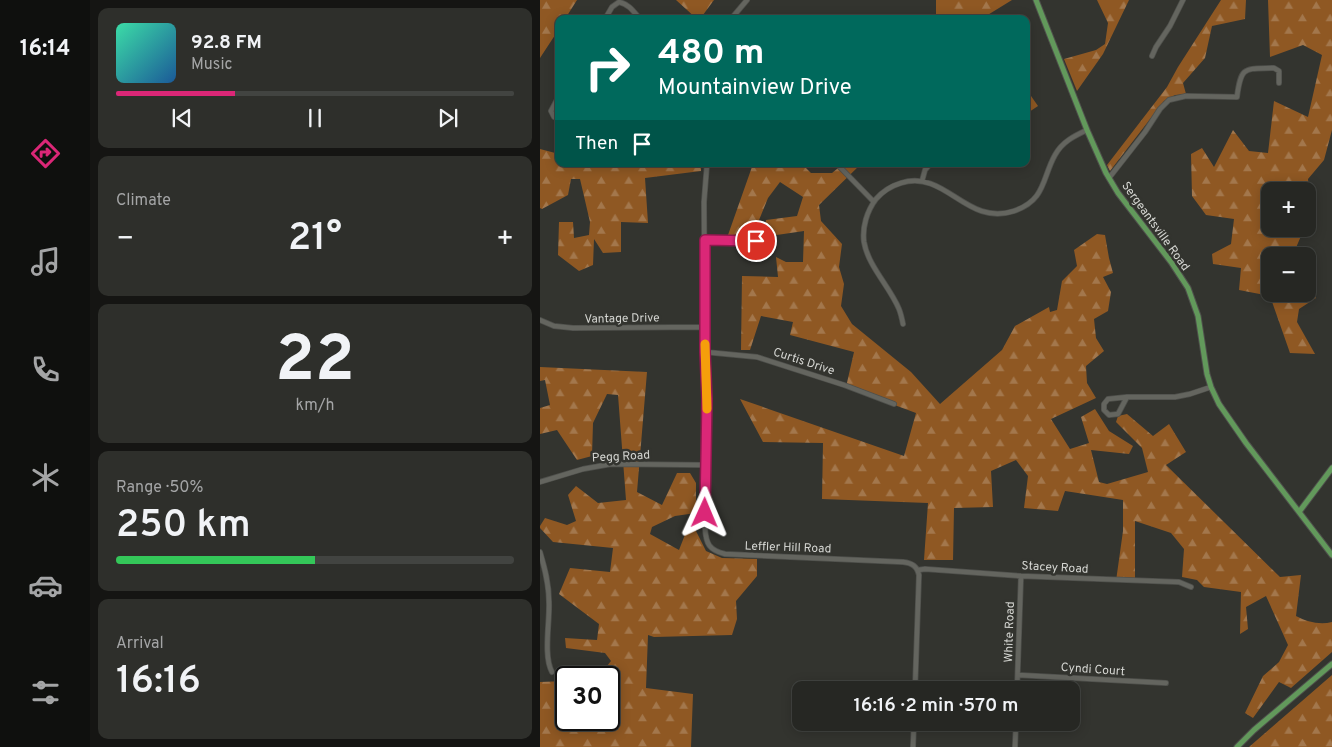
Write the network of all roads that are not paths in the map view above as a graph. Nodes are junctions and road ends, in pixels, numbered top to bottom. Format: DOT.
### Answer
graph roads {
  1 [pos="747,0"];
  2 [pos="1036,0"];
  3 [pos="1183,0"];
  4 [pos="607,15"];
  5 [pos="636,15"];
  6 [pos="734,15"];
  7 [pos="1152,56"];
  8 [pos="1279,83"];
  9 [pos="555,104"];
  10 [pos="555,117"];
  11 [pos="1087,130"];
  12 [pos="706,167"];
  13 [pos="840,167"];
  14 [pos="928,167"];
  15 [pos="1109,178"];
  16 [pos="922,181"];
  17 [pos="874,202"];
  18 [pos="705,240"];
  19 [pos="762,243"];
  20 [pos="540,320"];
  21 [pos="903,324"];
  22 [pos="705,327"];
  23 [pos="705,352"];
  24 [pos="1211,387"];
  25 [pos="1127,398"];
  26 [pos="894,404"];
  27 [pos="706,465"];
  28 [pos="1332,468"];
  29 [pos="540,482"];
  30 [pos="1299,512"];
  31 [pos="540,552"];
  32 [pos="1332,555"];
  33 [pos="918,570"];
  34 [pos="1021,576"];
  35 [pos="1191,587"];
  36 [pos="1332,664"];
  37 [pos="552,672"];
  38 [pos="1018,675"];
  39 [pos="915,681"];
  40 [pos="1018,681"];
  41 [pos="1166,683"];
  42 [pos="914,731"];
  43 [pos="1016,731"];
  44 [pos="913,747"];
  45 [pos="1015,747"];
  46 [pos="1237,747"];
  1 -- 6 [label="street"];
  2 -- 11 [label="main road, Sergeantsville Road"];
  3 -- 7 [label="street"];
  4 -- 5 [label="street"];
  8 -- 15 [label="street"];
  9 -- 10 [label="street"];
  11 -- 15 [label="main road, Sergeantsville Road"];
  11 -- 16 [label="street"];
  12 -- 18 [label="street, Leffler Hill Road"];
  13 -- 17 [label="street"];
  14 -- 16 [label="street"];
  15 -- 24 [label="main road, Sergeantsville Road"];
  16 -- 17 [label="street"];
  17 -- 21 [label="street"];
  18 -- 19 [label="street"];
  18 -- 22 [label="street, Leffler Hill Road"];
  20 -- 22 [label="street, Vantage Drive"];
  22 -- 23 [label="street, Leffler Hill Road"];
  23 -- 26 [label="street, Curtis Drive"];
  23 -- 27 [label="street, Leffler Hill Road"];
  24 -- 25 [label="street"];
  24 -- 30 [label="main road, Sergeantsville Road"];
  25 -- 25 [label="street"];
  27 -- 29 [label="street, Pegg Road"];
  27 -- 33 [label="street, Leffler Hill Road"];
  28 -- 30 [label="main road"];
  30 -- 32 [label="main road, Sergeantsville Road"];
  31 -- 37 [label="street"];
  33 -- 34 [label="street, Stacey Road"];
  33 -- 39 [label="street"];
  34 -- 35 [label="street, Stacey Road"];
  34 -- 38 [label="street, White Road"];
  36 -- 46 [label="main road"];
  38 -- 40 [label="street, White Road"];
  38 -- 41 [label="street, Cyndi Court"];
  42 -- 44 [label="street"];
  43 -- 45 [label="street"];
}
